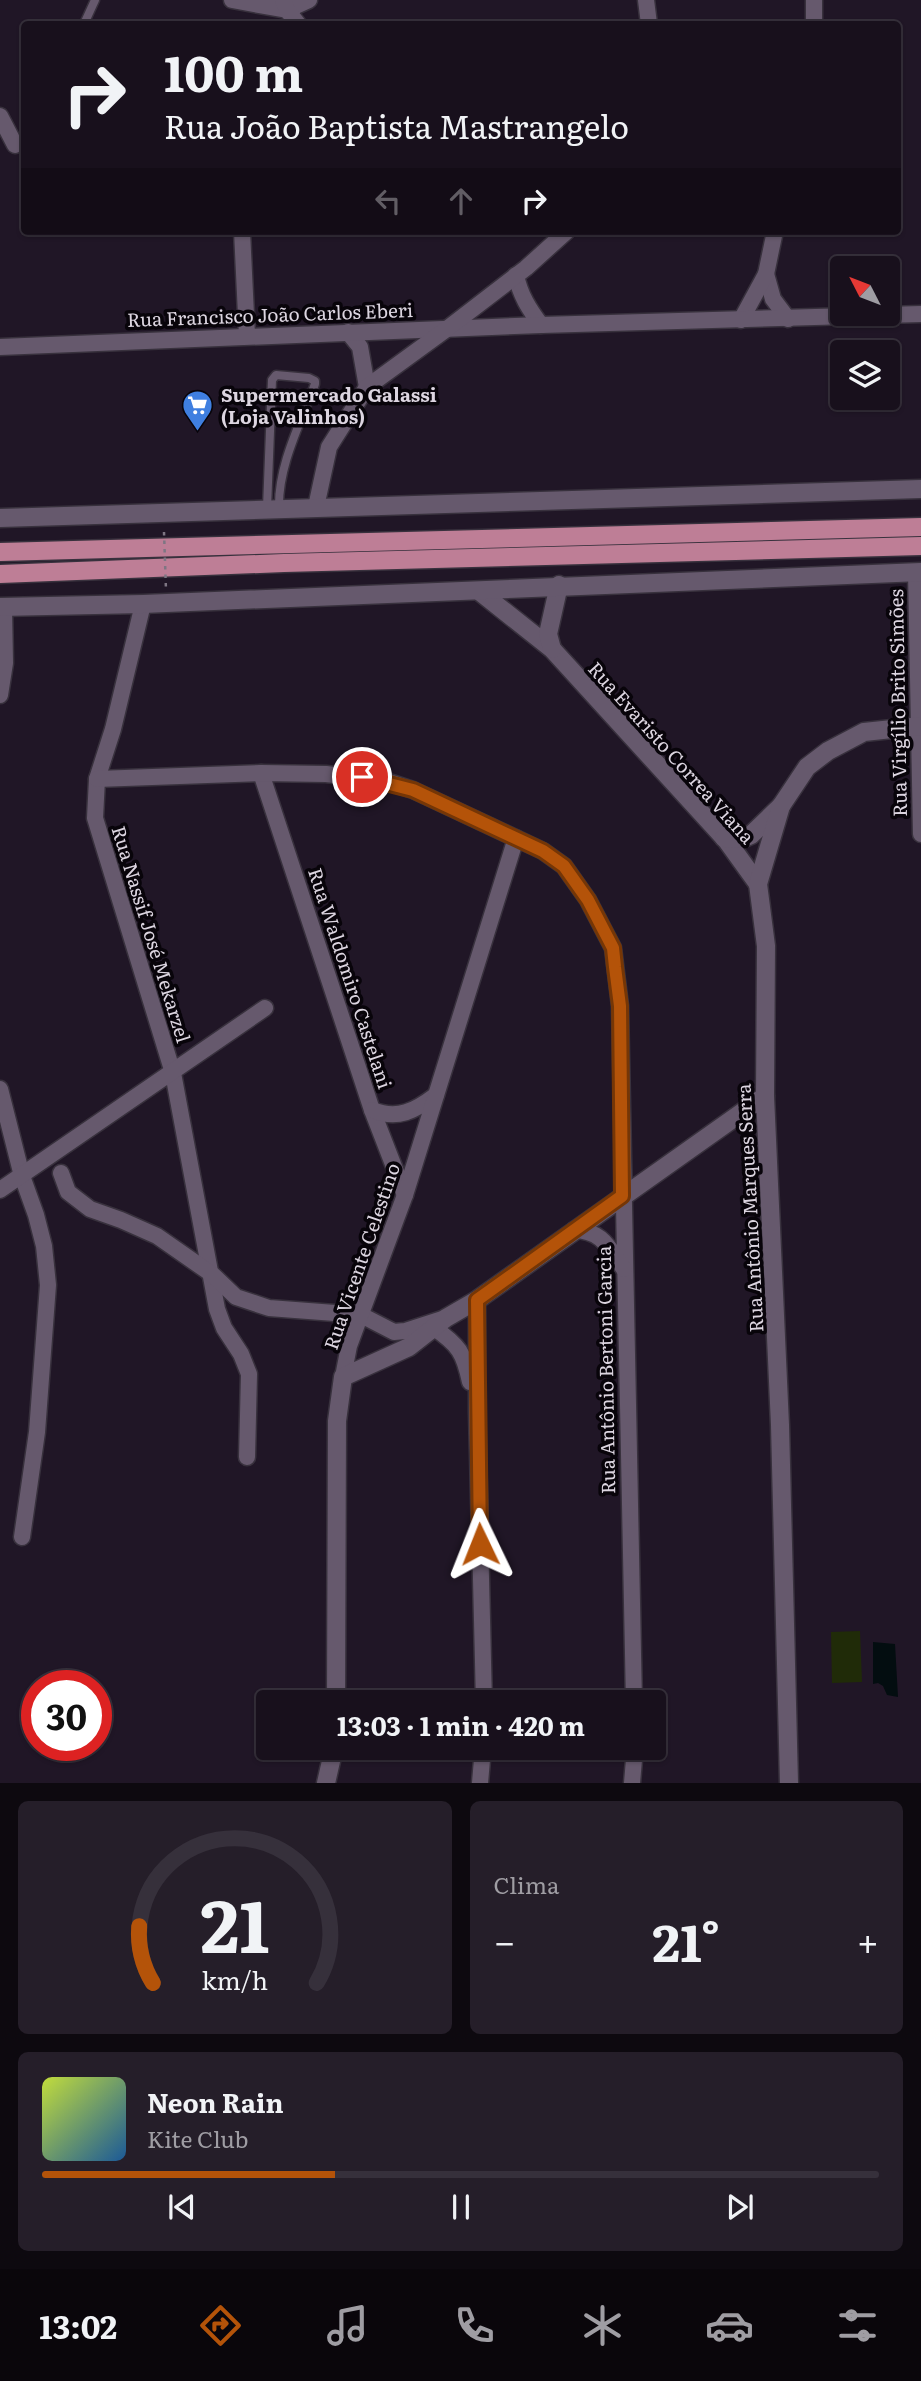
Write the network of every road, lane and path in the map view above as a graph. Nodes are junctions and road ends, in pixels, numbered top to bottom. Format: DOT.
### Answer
graph roads {
  1 [pos="95,0"];
  2 [pos="232,0"];
  3 [pos="309,0"];
  4 [pos="646,0"];
  5 [pos="814,0"];
  6 [pos="285,5"];
  7 [pos="85,21"];
  8 [pos="296,21"];
  9 [pos="649,21"];
  10 [pos="814,21"];
  11 [pos="0,116"];
  12 [pos="13,145"];
  13 [pos="242,235"];
  14 [pos="562,235"];
  15 [pos="774,235"];
  16 [pos="766,274"];
  17 [pos="516,275"];
  18 [pos="921,314"];
  19 [pos="788,319"];
  20 [pos="741,320"];
  21 [pos="541,325"];
  22 [pos="448,328"];
  23 [pos="348,332"];
  24 [pos="247,335"];
  25 [pos="0,347"];
  26 [pos="367,387"];
  27 [pos="921,489"];
  28 [pos="316,507"];
  29 [pos="273,509"];
  30 [pos="0,518"];
  31 [pos="921,527"];
  32 [pos="164,532"];
  33 [pos="921,546"];
  34 [pos="0,552"];
  35 [pos="918,572"];
  36 [pos="0,574"];
  37 [pos="559,585"];
  38 [pos="166,590"];
  39 [pos="480,591"];
  40 [pos="144,604"];
  41 [pos="2,607"];
  42 [pos="552,649"];
  43 [pos="2,657"];
  44 [pos="0,695"];
  45 [pos="919,726"];
  46 [pos="261,773"];
  47 [pos="97,779"];
  48 [pos="781,806"];
  49 [pos="921,834"];
  50 [pos="516,838"];
  51 [pos="724,838"];
  52 [pos="758,884"];
  53 [pos="265,1008"];
  54 [pos="173,1073"];
  55 [pos="0,1089"];
  56 [pos="436,1095"];
  57 [pos="765,1096"];
  58 [pos="372,1110"];
  59 [pos="61,1173"];
  60 [pos="22,1176"];
  61 [pos="0,1190"];
  62 [pos="405,1195"];
  63 [pos="622,1196"];
  64 [pos="574,1230"];
  65 [pos="624,1269"];
  66 [pos="212,1275"];
  67 [pos="477,1300"];
  68 [pos="361,1315"];
  69 [pos="440,1323"];
  70 [pos="344,1377"];
  71 [pos="477,1412"];
  72 [pos="247,1457"];
  73 [pos="22,1537"];
  74 [pos="336,1690"];
  75 [pos="484,1690"];
  76 [pos="634,1690"];
  77 [pos="331,1760"];
  78 [pos="482,1760"];
  79 [pos="634,1760"];
  80 [pos="326,1783"];
  81 [pos="480,1783"];
  82 [pos="632,1783"];
  83 [pos="789,1783"];
  1 -- 7 [label="lane"];
  2 -- 6 [label="street"];
  3 -- 6 [label="street"];
  4 -- 9 [label="street"];
  5 -- 10 [label="street"];
  6 -- 8 [label="street"];
  11 -- 12 [label="street"];
  13 -- 24 [label="street"];
  14 -- 17 [label="street"];
  15 -- 16 [label="street"];
  16 -- 19 [label="street"];
  16 -- 20 [label="street"];
  17 -- 21 [label="street"];
  17 -- 22 [label="street"];
  18 -- 19 [label="street, Rua Francisco João Carlos Eberi"];
  19 -- 20 [label="street, Rua Francisco João Carlos Eberi"];
  20 -- 21 [label="street, Rua Francisco João Carlos Eberi"];
  21 -- 22 [label="street, Rua Francisco João Carlos Eberi"];
  22 -- 23 [label="street, Rua Francisco João Carlos Eberi"];
  22 -- 26 [label="street"];
  23 -- 24 [label="street, Rua Francisco João Carlos Eberi"];
  23 -- 26 [label="street"];
  24 -- 25 [label="street, Rua Francisco João Carlos Eberi"];
  26 -- 28 [label="street"];
  27 -- 28 [label="street"];
  28 -- 29 [label="street"];
  29 -- 29 [label="lane"];
  29 -- 30 [label="street"];
  31 -- 34 [label="main road"];
  32 -- 38 [label="path, bridge"];
  33 -- 36 [label="main road"];
  35 -- 37 [label="street"];
  35 -- 45 [label="street, Rua Virgílio Brito Simões"];
  37 -- 39 [label="street"];
  37 -- 42 [label="street"];
  39 -- 40 [label="street"];
  39 -- 42 [label="street, Rua Evaristo Correa Viana"];
  40 -- 41 [label="street"];
  40 -- 47 [label="street, Rua Nassif José Mekarzel"];
  41 -- 43 [label="street"];
  42 -- 51 [label="street, Rua Evaristo Correa Viana"];
  43 -- 44 [label="street"];
  45 -- 48 [label="street, Rua Antônio Marques Serra"];
  45 -- 49 [label="street, Rua Virgílio Brito Simões"];
  46 -- 47 [label="street, Rua Antônio Bertoni Garcia"];
  46 -- 50 [label="street, Rua Antônio Bertoni Garcia"];
  46 -- 58 [label="street, Rua Waldomiro Castelani"];
  47 -- 54 [label="street, Rua Nassif José Mekarzel"];
  48 -- 51 [label="street"];
  48 -- 52 [label="street, Rua Antônio Marques Serra"];
  50 -- 56 [label="street, Rua Vicente Celestino"];
  50 -- 63 [label="street, Rua Antônio Bertoni Garcia"];
  51 -- 52 [label="street, Rua Evaristo Correa Viana"];
  52 -- 57 [label="street, Rua Antônio Marques Serra"];
  53 -- 54 [label="street"];
  54 -- 60 [label="street"];
  54 -- 66 [label="street, Rua Nassif José Mekarzel"];
  55 -- 60 [label="street"];
  56 -- 58 [label="street"];
  56 -- 62 [label="street, Rua Vicente Celestino"];
  57 -- 63 [label="street"];
  57 -- 83 [label="street, Rua Antônio Marques Serra"];
  58 -- 62 [label="street, Rua Waldomiro Castelani"];
  59 -- 66 [label="street"];
  60 -- 61 [label="street"];
  60 -- 73 [label="street"];
  62 -- 68 [label="street, Rua Vicente Celestino"];
  63 -- 64 [label="street"];
  63 -- 65 [label="street, Rua Antônio Bertoni Garcia"];
  64 -- 65 [label="street"];
  64 -- 67 [label="street"];
  65 -- 76 [label="street, Rua Antônio Bertoni Garcia"];
  66 -- 68 [label="street"];
  66 -- 72 [label="street, Rua Nassif José Mekarzel"];
  67 -- 69 [label="street"];
  67 -- 71 [label="street"];
  68 -- 69 [label="street"];
  68 -- 70 [label="street, Rua Vicente Celestino"];
  69 -- 70 [label="street"];
  69 -- 71 [label="street"];
  70 -- 74 [label="street, Rua Vicente Celestino"];
  71 -- 75 [label="street"];
  77 -- 80 [label="street"];
  78 -- 81 [label="street"];
  79 -- 82 [label="street"];
}
